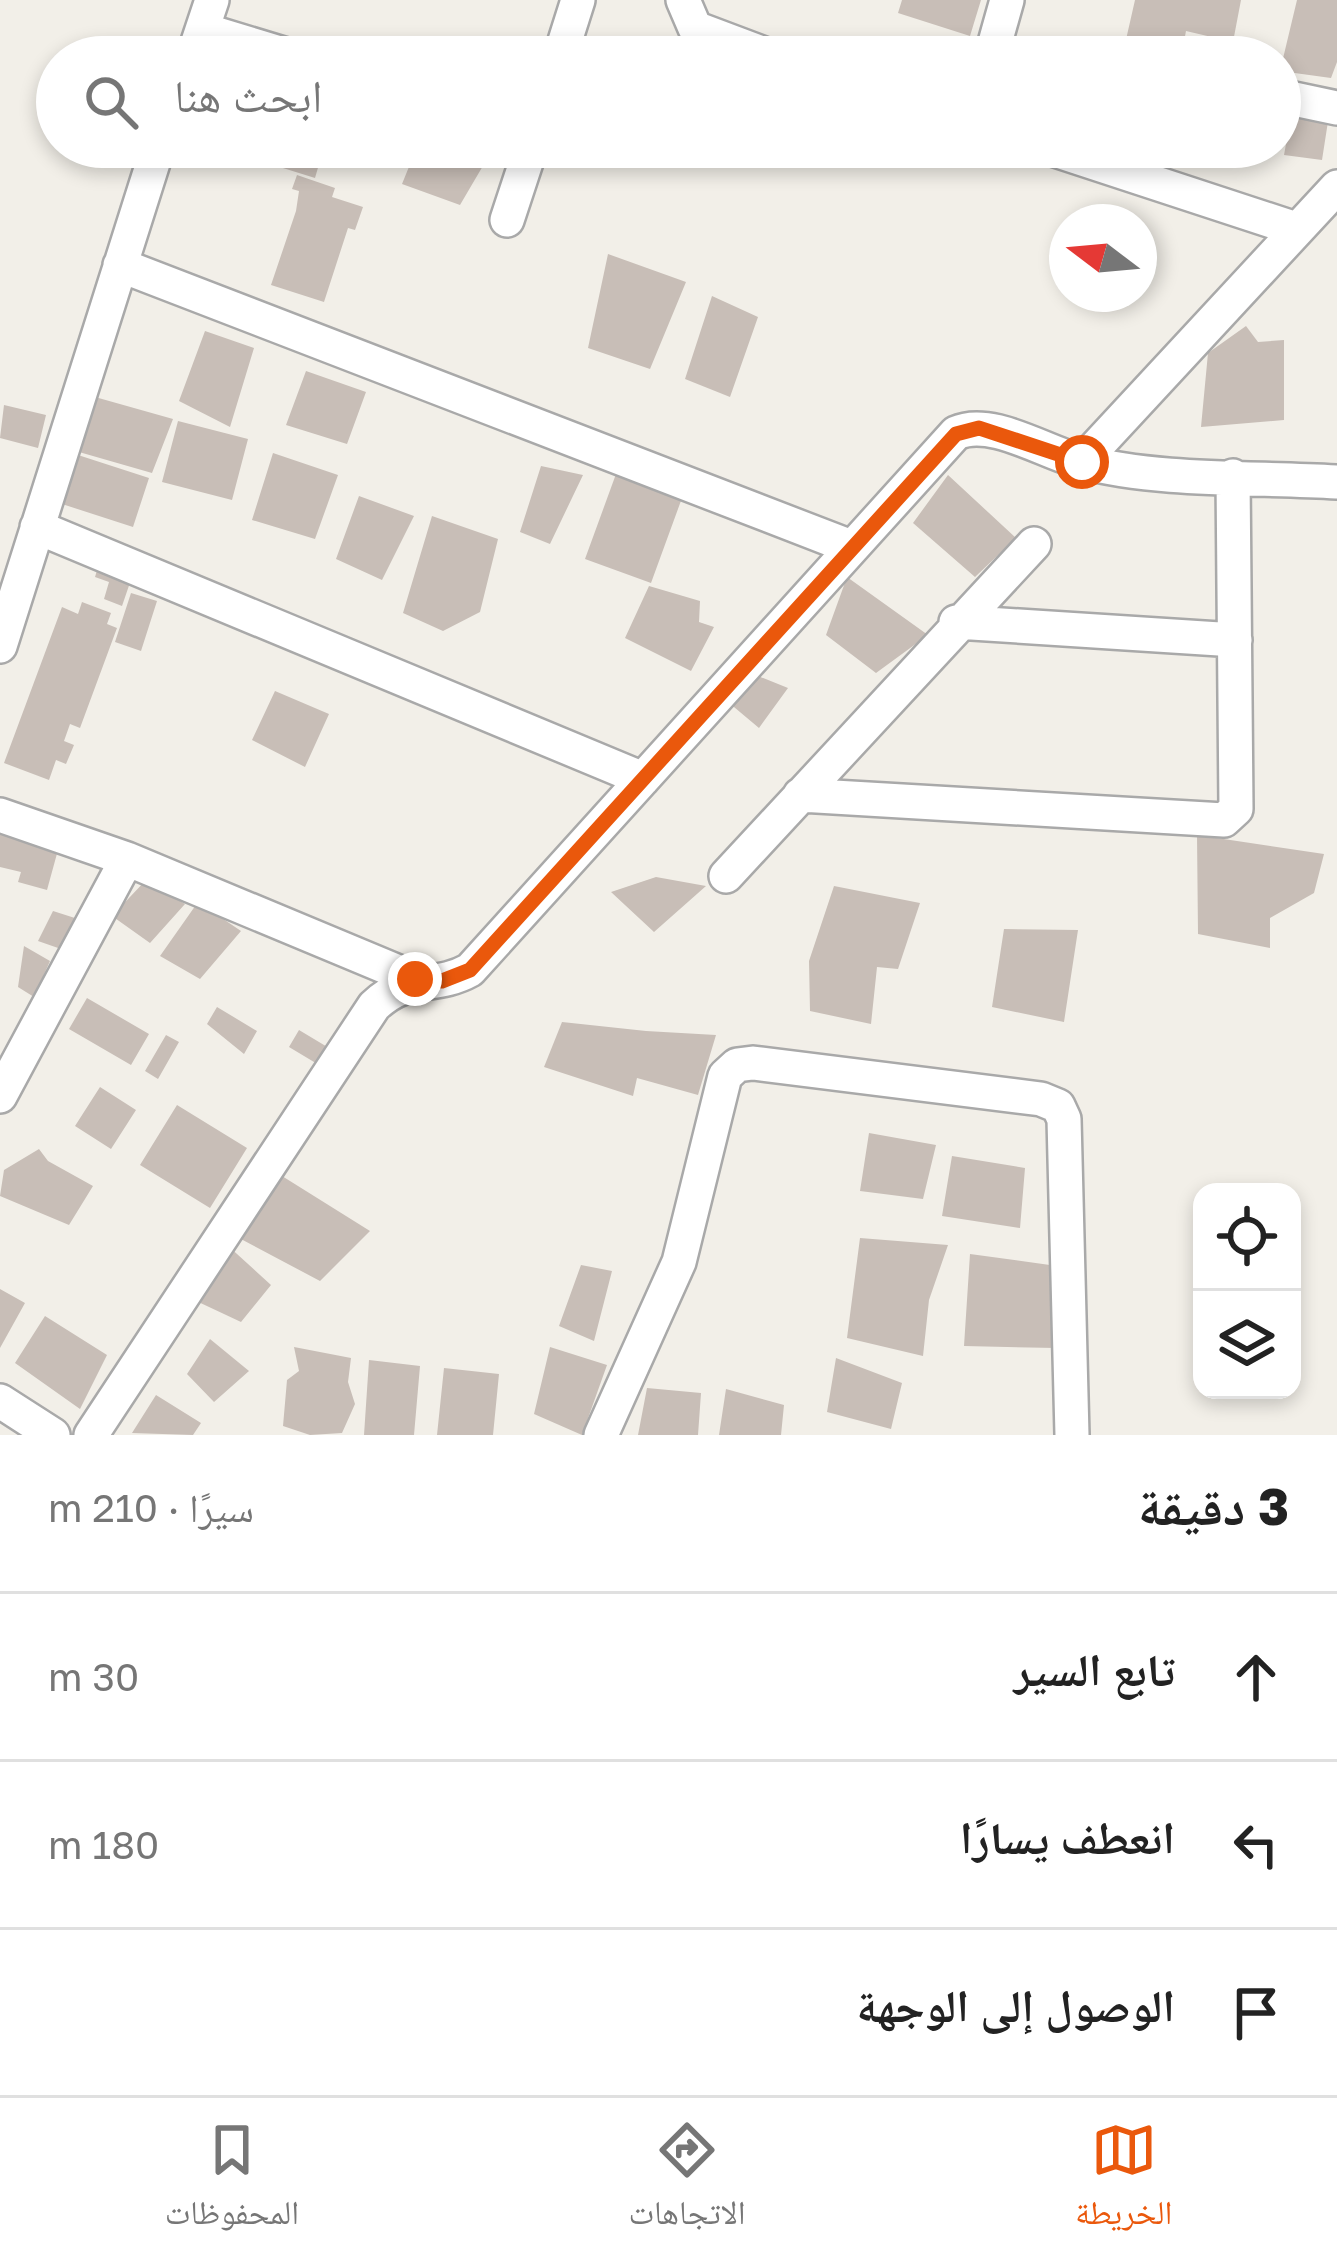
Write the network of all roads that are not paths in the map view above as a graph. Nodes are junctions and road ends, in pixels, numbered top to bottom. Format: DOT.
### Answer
graph roads {
  1 [pos="578,0"];
  2 [pos="683,0"];
  3 [pos="1007,0"];
  4 [pos="567,36"];
  5 [pos="716,36"];
  6 [pos="997,36"];
  7 [pos="1301,101"];
  8 [pos="1337,108"];
  9 [pos="151,168"];
  10 [pos="523,168"];
  11 [pos="1116,168"];
  12 [pos="1337,188"];
  13 [pos="507,220"];
  14 [pos="1296,229"];
  15 [pos="120,265"];
  16 [pos="1082,462"];
  17 [pos="1233,476"];
  18 [pos="1337,482"];
  19 [pos="37,527"];
  20 [pos="1034,544"];
  21 [pos="851,547"];
  22 [pos="956,622"];
  23 [pos="1235,640"];
  24 [pos="0,646"];
  25 [pos="643,779"];
  26 [pos="800,795"];
  27 [pos="0,815"];
  28 [pos="127,860"];
  29 [pos="726,875"];
  30 [pos="415,979"];
  31 [pos="0,1096"];
  32 [pos="0,1401"];
  33 [pos="53,1435"];
  34 [pos="91,1435"];
  35 [pos="601,1435"];
  36 [pos="1072,1435"];
  1 -- 4 [label="street"];
  2 -- 5 [label="street"];
  3 -- 6 [label="street"];
  7 -- 8 [label="street"];
  9 -- 15 [label="street"];
  10 -- 13 [label="street"];
  11 -- 14 [label="street"];
  12 -- 14 [label="street"];
  14 -- 16 [label="street"];
  15 -- 19 [label="street"];
  15 -- 21 [label="street"];
  16 -- 17 [label="street"];
  16 -- 21 [label="street"];
  17 -- 18 [label="street"];
  17 -- 23 [label="street"];
  19 -- 24 [label="street"];
  19 -- 25 [label="street"];
  20 -- 22 [label="street"];
  21 -- 25 [label="street"];
  22 -- 23 [label="street"];
  22 -- 26 [label="street"];
  23 -- 26 [label="street"];
  25 -- 30 [label="street"];
  26 -- 29 [label="street"];
  27 -- 28 [label="street"];
  28 -- 30 [label="street"];
  28 -- 31 [label="street"];
  30 -- 34 [label="street"];
  32 -- 33 [label="street"];
  35 -- 36 [label="street"];
}
